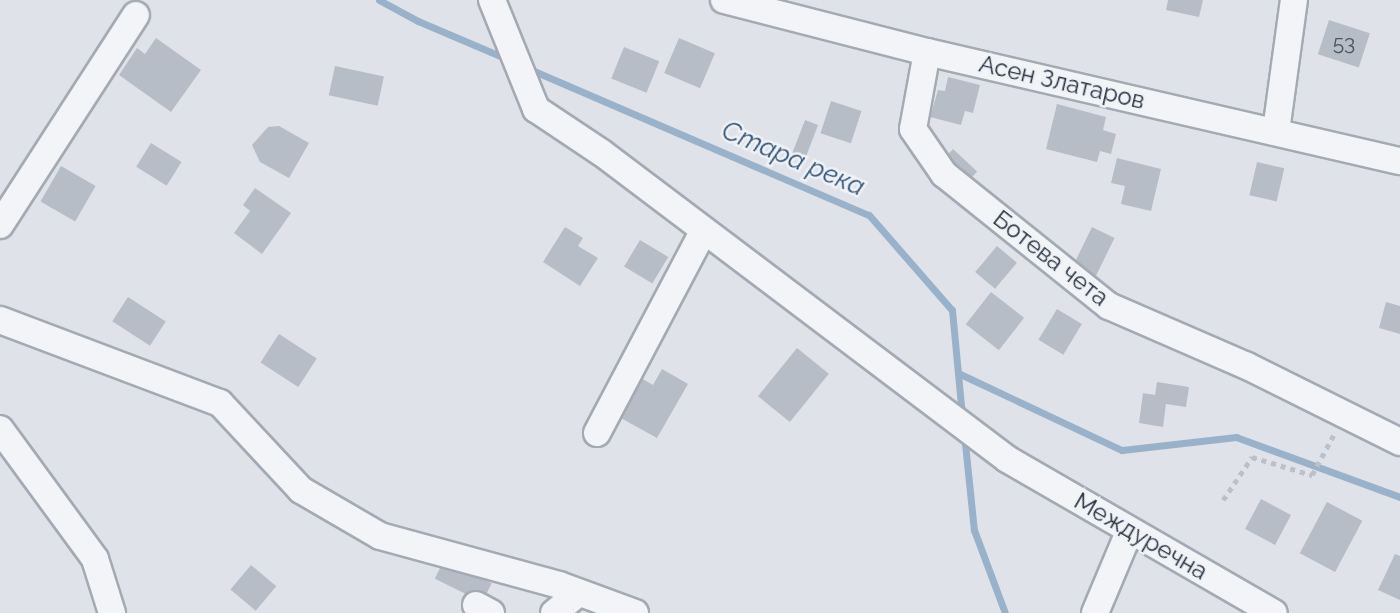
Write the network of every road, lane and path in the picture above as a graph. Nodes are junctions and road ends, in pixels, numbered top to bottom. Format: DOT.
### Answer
graph roads {
  1 [pos="724,0"];
  2 [pos="1294,0"];
  3 [pos="493,4"];
  4 [pos="763,5"];
  5 [pos="136,15"];
  6 [pos="927,52"];
  7 [pos="1276,131"];
  8 [pos="1400,161"];
  9 [pos="0,225"];
  10 [pos="704,230"];
  11 [pos="0,320"];
  12 [pos="0,429"];
  13 [pos="597,433"];
  14 [pos="1400,442"];
  15 [pos="1324,452"];
  16 [pos="1223,500"];
  17 [pos="1129,532"];
  18 [pos="579,593"];
  19 [pos="112,613"];
  20 [pos="554,613"];
  21 [pos="635,613"];
  22 [pos="1095,613"];
  23 [pos="1275,613"];
  1 -- 4 [label="street, Асен Златаров"];
  2 -- 7 [label="street"];
  3 -- 10 [label="street, Междуречна"];
  4 -- 6 [label="street, Асен Златаров"];
  5 -- 9 [label="street"];
  6 -- 7 [label="street, Асен Златаров"];
  6 -- 14 [label="street, Ботева чета"];
  7 -- 8 [label="street, Асен Златаров"];
  10 -- 13 [label="street"];
  10 -- 17 [label="street, Междуречна"];
  11 -- 18 [label="street"];
  12 -- 19 [label="street"];
  15 -- 16 [label="path"];
  17 -- 22 [label="street"];
  17 -- 23 [label="street, Междуречна"];
  18 -- 20 [label="street"];
  18 -- 21 [label="street"];
}
